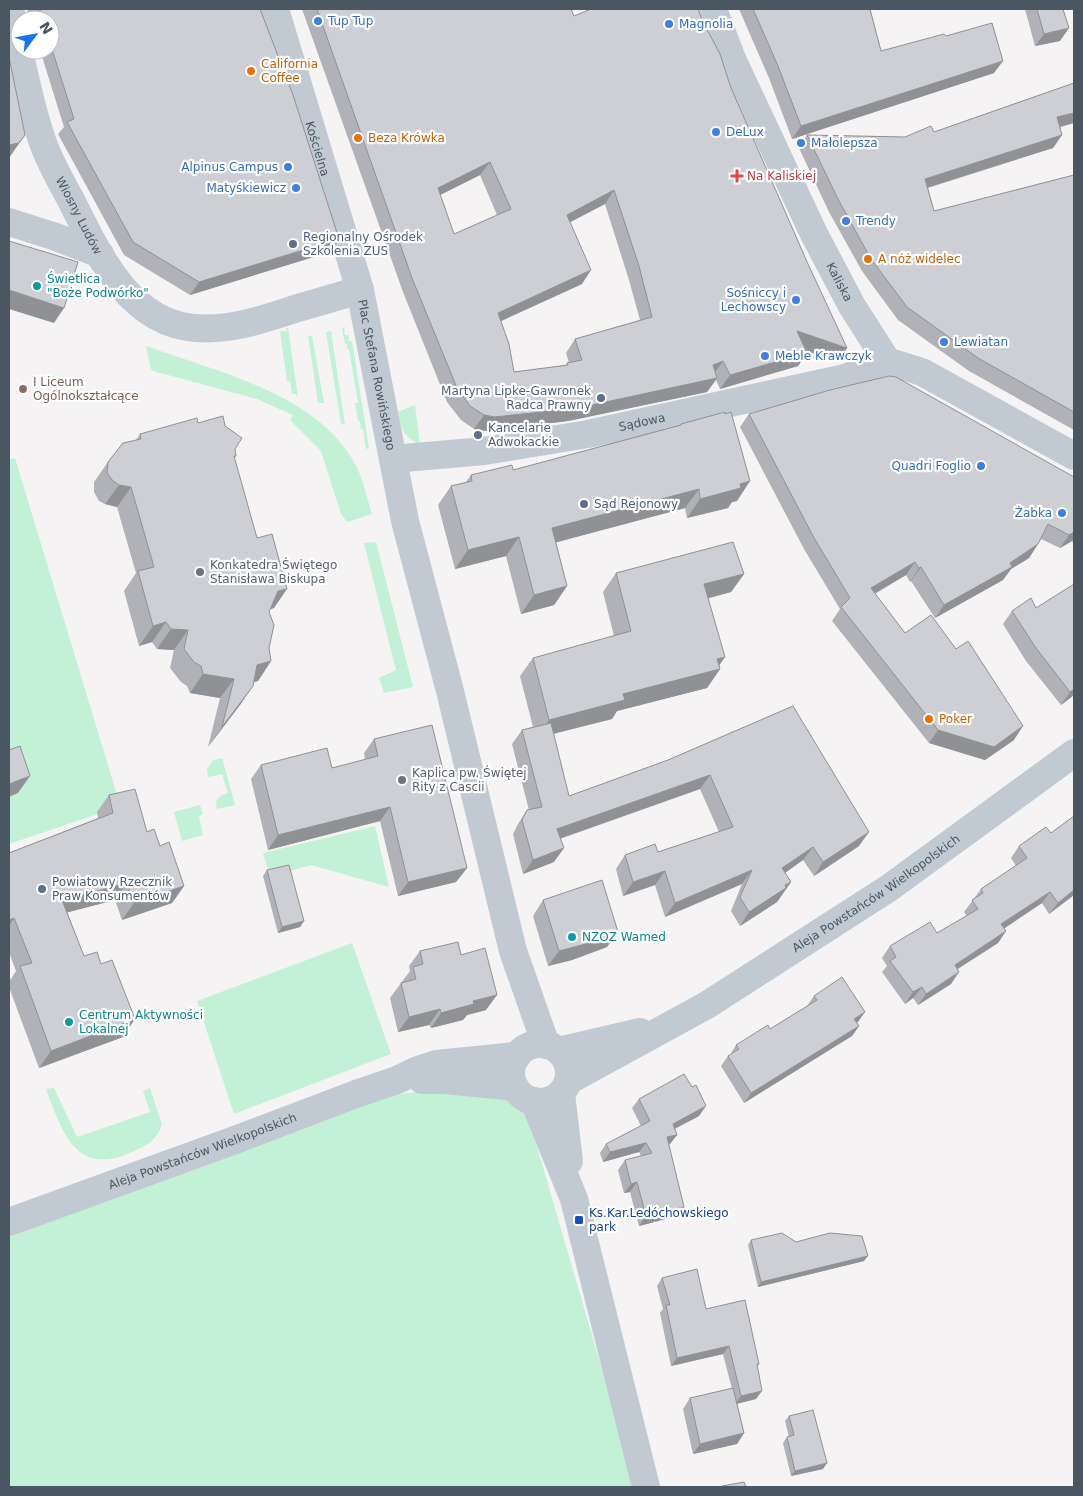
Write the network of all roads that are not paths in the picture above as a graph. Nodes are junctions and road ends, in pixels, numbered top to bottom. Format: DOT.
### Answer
graph roads {
  1 [pos="10,9"];
  2 [pos="275,9"];
  3 [pos="713,9"];
  4 [pos="9,222"];
  5 [pos="100,254"];
  6 [pos="360,290"];
  7 [pos="887,361"];
  8 [pos="1074,456"];
  9 [pos="393,459"];
  10 [pos="1074,754"];
  11 [pos="673,1024"];
  12 [pos="536,1051"];
  13 [pos="397,1080"];
  14 [pos="564,1087"];
  15 [pos="524,1094"];
  16 [pos="574,1199"];
  17 [pos="9,1222"];
  18 [pos="646,1487"];
  1 -- 5 [label="street, Wiosny Ludów"];
  2 -- 6 [label="street, Kościelna"];
  3 -- 7 [label="street, Kaliska"];
  4 -- 5 [label="street"];
  5 -- 6 [label="street, Wiosny Ludów"];
  6 -- 9 [label="street, Plac Stefana Rowińskiego"];
  7 -- 8 [label="street"];
  7 -- 9 [label="street, Sądowa"];
  9 -- 12 [label="street, Plac Stefana Rowińskiego"];
  10 -- 11 [label="street, Aleja Powstańców Wielkopolskich"];
  11 -- 12 [label="street, Aleja Powstańców Wielkopolskich"];
  11 -- 14 [label="street, Aleja Powstańców Wielkopolskich"];
  12 -- 13 [label="street, Aleja Powstańców Wielkopolskich"];
  12 -- 14 [label="street"];
  12 -- 15 [label="street"];
  13 -- 15 [label="street, Aleja Powstańców Wielkopolskich"];
  13 -- 17 [label="street, Aleja Powstańców Wielkopolskich"];
  14 -- 15 [label="street"];
  14 -- 16 [label="street"];
  15 -- 16 [label="street"];
  16 -- 18 [label="street"];
}
